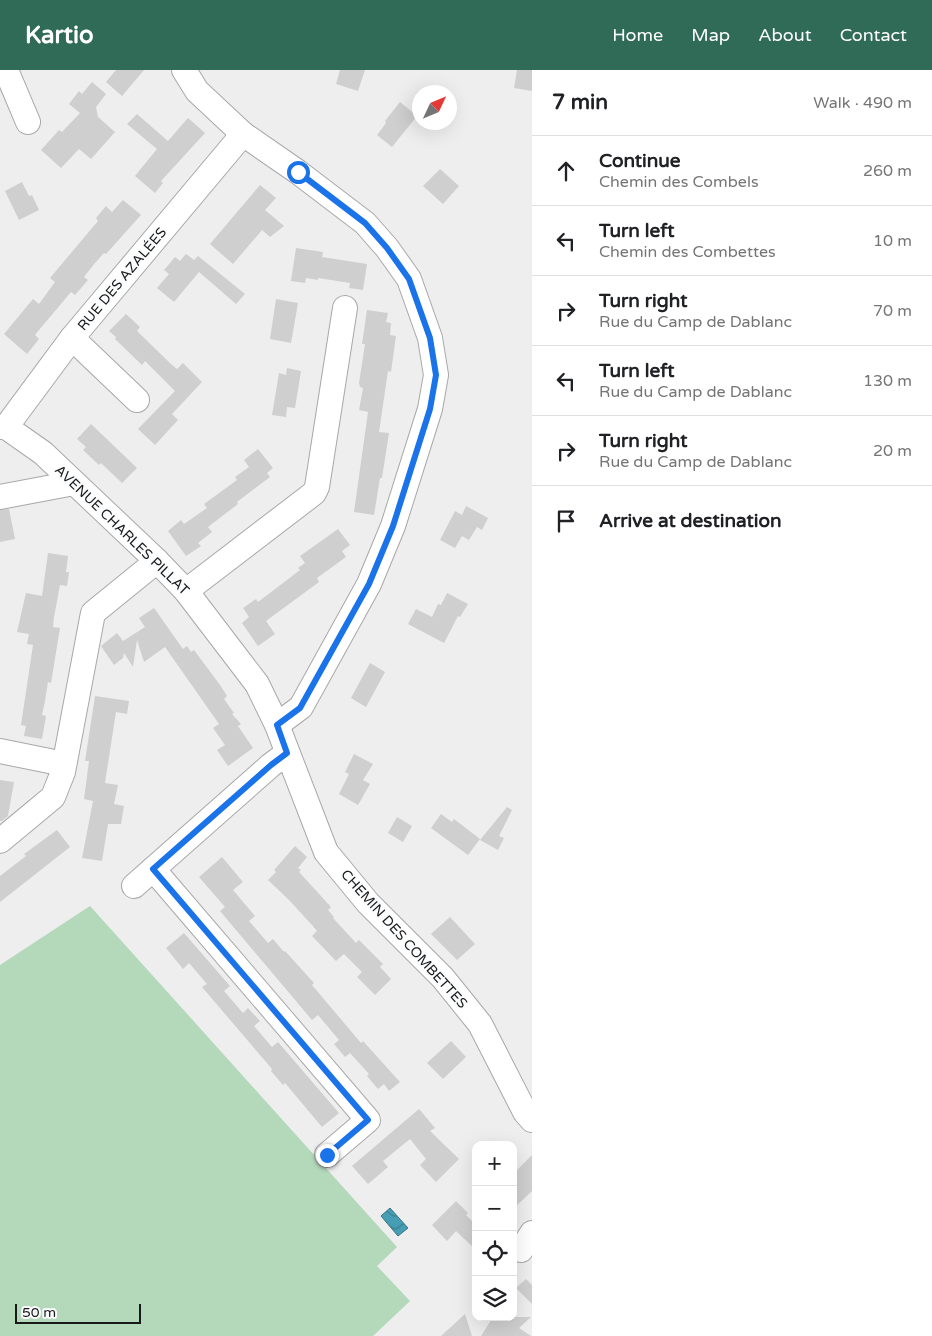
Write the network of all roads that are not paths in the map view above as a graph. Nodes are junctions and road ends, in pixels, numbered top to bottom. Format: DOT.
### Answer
graph roads {
  1 [pos="6,70"];
  2 [pos="184,70"];
  3 [pos="28,122"];
  4 [pos="243,134"];
  5 [pos="345,308"];
  6 [pos="72,338"];
  7 [pos="137,400"];
  8 [pos="3,427"];
  9 [pos="74,483"];
  10 [pos="0,496"];
  11 [pos="157,561"];
  12 [pos="186,591"];
  13 [pos="277,725"];
  14 [pos="0,751"];
  15 [pos="287,753"];
  16 [pos="64,764"];
  17 [pos="0,841"];
  18 [pos="153,869"];
  19 [pos="134,886"];
  20 [pos="532,1120"];
  21 [pos="327,1155"];
  1 -- 3 [label="street"];
  2 -- 4 [label="street"];
  4 -- 6 [label="street, RUE DES AZALÉES"];
  4 -- 13 [label="street"];
  5 -- 12 [label="street"];
  6 -- 7 [label="street"];
  6 -- 8 [label="street, RUE DES AZALÉES"];
  8 -- 9 [label="street, AVENUE CHARLES PILLAT"];
  9 -- 10 [label="street"];
  9 -- 11 [label="street, AVENUE CHARLES PILLAT"];
  11 -- 12 [label="street, AVENUE CHARLES PILLAT"];
  11 -- 16 [label="street"];
  12 -- 13 [label="street, AVENUE CHARLES PILLAT"];
  13 -- 15 [label="street, CHEMIN DES COMBETTES"];
  14 -- 16 [label="street"];
  15 -- 18 [label="street"];
  15 -- 20 [label="street, CHEMIN DES COMBETTES"];
  16 -- 17 [label="street"];
  18 -- 19 [label="street"];
  18 -- 21 [label="street"];
}
